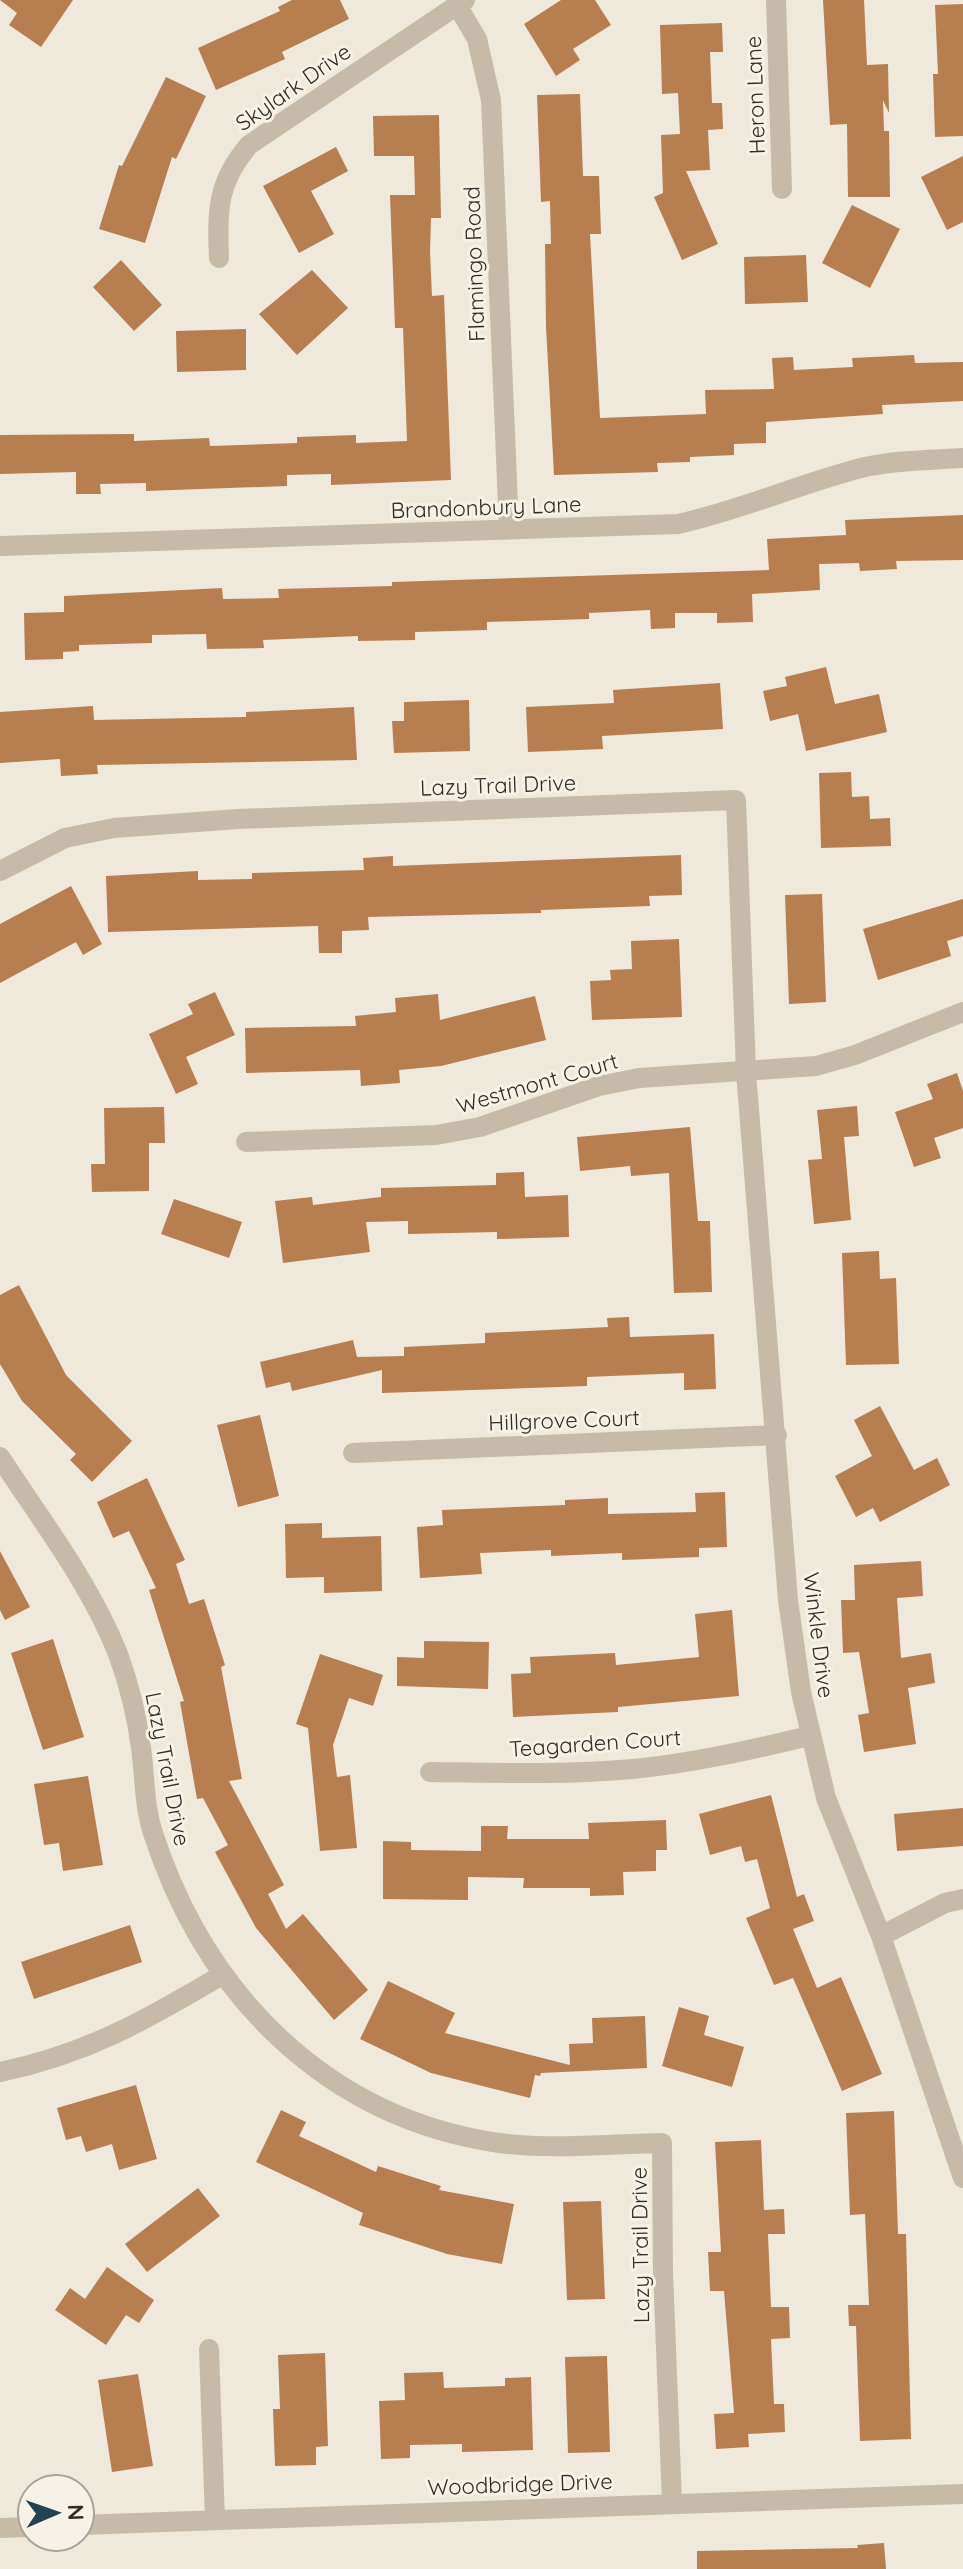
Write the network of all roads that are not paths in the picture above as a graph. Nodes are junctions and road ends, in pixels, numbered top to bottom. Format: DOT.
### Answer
graph roads {
  1 [pos="776,0"];
  2 [pos="461,2"];
  3 [pos="782,189"];
  4 [pos="219,258"];
  5 [pos="963,458"];
  6 [pos="509,529"];
  7 [pos="1,546"];
  8 [pos="0,871"];
  9 [pos="963,1012"];
  10 [pos="746,1072"];
  11 [pos="246,1142"];
  12 [pos="777,1435"];
  13 [pos="353,1453"];
  14 [pos="0,1457"];
  15 [pos="809,1736"];
  16 [pos="430,1772"];
  17 [pos="963,1899"];
  18 [pos="881,1936"];
  19 [pos="222,1975"];
  20 [pos="0,2072"];
  21 [pos="963,2178"];
  22 [pos="209,2349"];
  23 [pos="963,2494"];
  24 [pos="672,2502"];
  25 [pos="215,2520"];
  26 [pos="96,2524"];
  1 -- 3 [label="street, Heron Lane"];
  2 -- 4 [label="street, Skylark Drive"];
  2 -- 6 [label="street, Flamingo Road"];
  5 -- 6 [label="street, Brandonbury Lane"];
  6 -- 7 [label="street, Brandonbury Lane"];
  8 -- 10 [label="street, Lazy Trail Drive"];
  9 -- 10 [label="street, Westmont Court"];
  10 -- 11 [label="street, Westmont Court"];
  10 -- 12 [label="street, Winkle Drive"];
  12 -- 13 [label="street, Hillgrove Court"];
  12 -- 15 [label="street, Winkle Drive"];
  14 -- 19 [label="street, Lazy Trail Drive"];
  15 -- 16 [label="street, Teagarden Court"];
  15 -- 18 [label="street, Winkle Drive"];
  17 -- 18 [label="street"];
  18 -- 21 [label="street, Winkle Drive"];
  19 -- 20 [label="street"];
  19 -- 24 [label="street, Lazy Trail Drive"];
  22 -- 25 [label="street"];
  23 -- 24 [label="street, Woodbridge Drive"];
  24 -- 25 [label="street, Woodbridge Drive"];
  25 -- 26 [label="street, Woodbridge Drive"];
}
